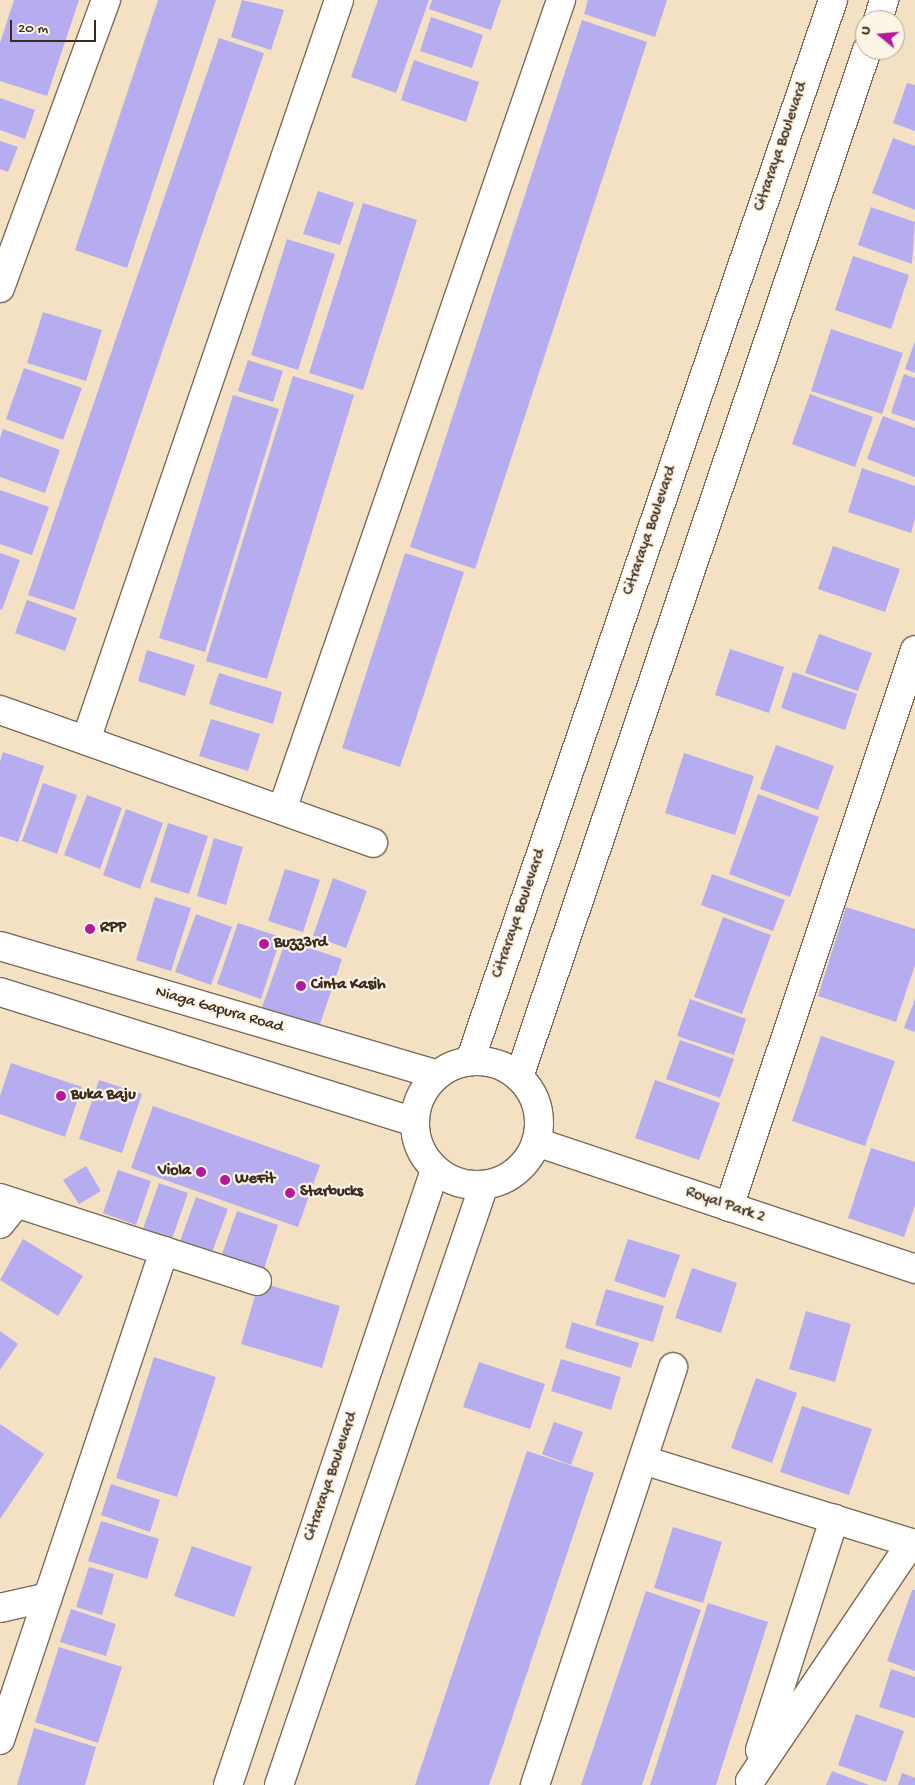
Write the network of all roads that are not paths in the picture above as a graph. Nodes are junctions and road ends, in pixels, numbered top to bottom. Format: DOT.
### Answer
graph roads {
  1 [pos="106,0"];
  2 [pos="339,0"];
  3 [pos="561,0"];
  4 [pos="833,0"];
  5 [pos="864,60"];
  6 [pos="0,288"];
  7 [pos="915,650"];
  8 [pos="0,710"];
  9 [pos="86,740"];
  10 [pos="282,810"];
  11 [pos="373,843"];
  12 [pos="0,946"];
  13 [pos="0,992"];
  14 [pos="470,1061"];
  15 [pos="437,1075"];
  16 [pos="518,1077"];
  17 [pos="415,1122"];
  18 [pos="536,1142"];
  19 [pos="435,1170"];
  20 [pos="484,1185"];
  21 [pos="729,1207"];
  22 [pos="5,1209"];
  23 [pos="164,1251"];
  24 [pos="915,1269"];
  25 [pos="257,1281"];
  26 [pos="673,1367"];
  27 [pos="643,1460"];
  28 [pos="834,1519"];
  29 [pos="913,1544"];
  30 [pos="48,1597"];
  31 [pos="0,1608"];
  32 [pos="0,1740"];
  33 [pos="749,1783"];
  34 [pos="228,1785"];
  35 [pos="279,1785"];
  36 [pos="535,1785"];
  1 -- 6 [label="street"];
  2 -- 9 [label="street"];
  3 -- 10 [label="street"];
  4 -- 14 [label="street, Citraraya Boulevard"];
  5 -- 16 [label="street"];
  7 -- 21 [label="street"];
  8 -- 9 [label="street"];
  9 -- 10 [label="street"];
  10 -- 11 [label="street"];
  12 -- 15 [label="street, Niaga Gapura Road"];
  13 -- 17 [label="street"];
  14 -- 15 [label="street"];
  14 -- 16 [label="street"];
  15 -- 17 [label="street"];
  16 -- 18 [label="street"];
  17 -- 19 [label="street"];
  18 -- 20 [label="street"];
  18 -- 21 [label="street, Royal Park 2"];
  19 -- 20 [label="street"];
  19 -- 34 [label="street, Citraraya Boulevard"];
  20 -- 35 [label="street"];
  21 -- 24 [label="street, Royal Park 2"];
  22 -- 23 [label="street"];
  23 -- 25 [label="street"];
  23 -- 30 [label="street"];
  26 -- 27 [label="street"];
  27 -- 28 [label="street"];
  27 -- 36 [label="street"];
  28 -- 29 [label="street"];
  28 -- 33 [label="street"];
  29 -- 33 [label="street"];
  30 -- 31 [label="street"];
  30 -- 32 [label="street"];
}
